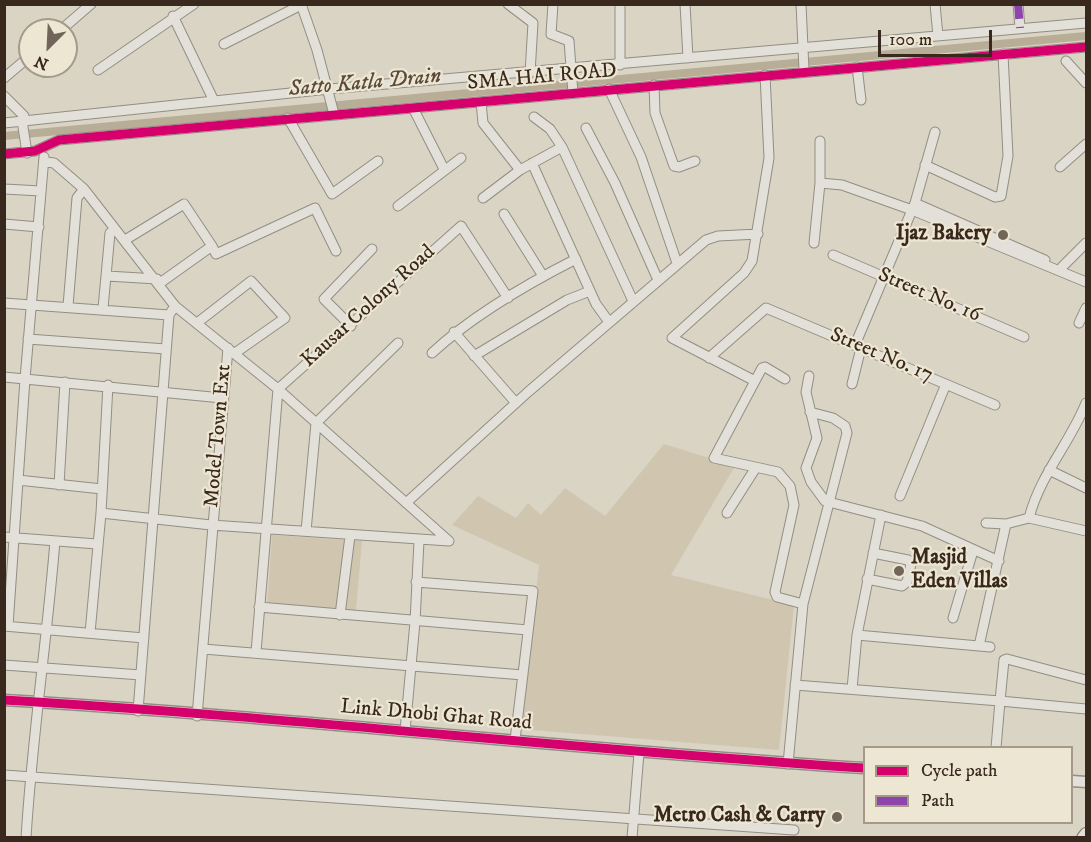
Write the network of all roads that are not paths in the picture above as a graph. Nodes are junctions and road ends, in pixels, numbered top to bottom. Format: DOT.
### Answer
graph roads {
  1 [pos="91,4"];
  2 [pos="194,4"];
  3 [pos="508,4"];
  4 [pos="553,4"];
  5 [pos="620,4"];
  6 [pos="685,4"];
  7 [pos="801,4"];
  8 [pos="935,4"];
  9 [pos="1018,4"];
  10 [pos="301,5"];
  11 [pos="182,7"];
  12 [pos="173,16"];
  13 [pos="75,18"];
  14 [pos="1086,23"];
  15 [pos="1020,28"];
  16 [pos="939,36"];
  17 [pos="224,44"];
  18 [pos="1086,47"];
  19 [pos="803,51"];
  20 [pos="1003,54"];
  21 [pos="688,58"];
  22 [pos="1066,61"];
  23 [pos="620,64"];
  24 [pos="18,66"];
  25 [pos="857,67"];
  26 [pos="804,68"];
  27 [pos="98,70"];
  28 [pos="571,71"];
  29 [pos="530,73"];
  30 [pos="765,75"];
  31 [pos="4,78"];
  32 [pos="1086,83"];
  33 [pos="654,85"];
  34 [pos="573,90"];
  35 [pos="609,90"];
  36 [pos="330,92"];
  37 [pos="4,96"];
  38 [pos="861,100"];
  39 [pos="214,101"];
  40 [pos="481,102"];
  41 [pos="413,108"];
  42 [pos="334,110"];
  43 [pos="534,117"];
  44 [pos="288,118"];
  45 [pos="4,123"];
  46 [pos="24,124"];
  47 [pos="586,128"];
  48 [pos="935,132"];
  49 [pos="820,141"];
  50 [pos="1086,144"];
  51 [pos="562,147"];
  52 [pos="42,149"];
  53 [pos="27,153"];
  54 [pos="4,154"];
  55 [pos="461,158"];
  56 [pos="378,161"];
  57 [pos="695,161"];
  58 [pos="46,162"];
  59 [pos="532,164"];
  60 [pos="925,165"];
  61 [pos="1060,167"];
  62 [pos="444,168"];
  63 [pos="520,170"];
  64 [pos="820,183"];
  65 [pos="4,189"];
  66 [pos="84,189"];
  67 [pos="41,191"];
  68 [pos="483,198"];
  69 [pos="398,206"];
  70 [pos="913,207"];
  71 [pos="504,214"];
  72 [pos="4,224"];
  73 [pos="39,227"];
  74 [pos="115,228"];
  75 [pos="758,234"];
  76 [pos="125,240"];
  77 [pos="814,243"];
  78 [pos="1086,243"];
  79 [pos="212,246"];
  80 [pos="372,249"];
  81 [pos="336,251"];
  82 [pos="833,255"];
  83 [pos="576,259"];
  84 [pos="677,263"];
  85 [pos="1063,269"];
  86 [pos="107,276"];
  87 [pos="543,276"];
  88 [pos="884,277"];
  89 [pos="658,280"];
  90 [pos="158,281"];
  91 [pos="1086,282"];
  92 [pos="590,291"];
  93 [pos="508,298"];
  94 [pos="633,301"];
  95 [pos="4,303"];
  96 [pos="32,305"];
  97 [pos="68,306"];
  98 [pos="175,306"];
  99 [pos="1086,308"];
  100 [pos="104,309"];
  101 [pos="169,315"];
  102 [pos="609,322"];
  103 [pos="197,323"];
  104 [pos="1080,323"];
  105 [pos="351,326"];
  106 [pos="454,332"];
  107 [pos="1024,337"];
  108 [pos="28,339"];
  109 [pos="398,343"];
  110 [pos="858,346"];
  111 [pos="166,349"];
  112 [pos="231,350"];
  113 [pos="432,353"];
  114 [pos="474,356"];
  115 [pos="709,358"];
  116 [pos="809,376"];
  117 [pos="4,378"];
  118 [pos="25,379"];
  119 [pos="785,379"];
  120 [pos="755,381"];
  121 [pos="65,382"];
  122 [pos="852,384"];
  123 [pos="946,384"];
  124 [pos="108,385"];
  125 [pos="278,389"];
  126 [pos="165,391"];
  127 [pos="222,398"];
  128 [pos="516,403"];
  129 [pos="1086,403"];
  130 [pos="995,405"];
  131 [pos="810,412"];
  132 [pos="316,423"];
  133 [pos="755,469"];
  134 [pos="1049,470"];
  135 [pos="18,480"];
  136 [pos="59,485"];
  137 [pos="1086,488"];
  138 [pos="102,489"];
  139 [pos="900,496"];
  140 [pos="830,502"];
  141 [pos="406,503"];
  142 [pos="101,513"];
  143 [pos="727,513"];
  144 [pos="881,515"];
  145 [pos="1029,518"];
  146 [pos="155,519"];
  147 [pos="986,523"];
  148 [pos="1006,524"];
  149 [pos="211,525"];
  150 [pos="265,529"];
  151 [pos="306,531"];
  152 [pos="1086,531"];
  153 [pos="350,536"];
  154 [pos="10,537"];
  155 [pos="55,541"];
  156 [pos="419,541"];
  157 [pos="97,544"];
  158 [pos="973,551"];
  159 [pos="873,553"];
  160 [pos="999,561"];
  161 [pos="867,579"];
  162 [pos="416,582"];
  163 [pos="803,604"];
  164 [pos="259,607"];
  165 [pos="340,615"];
  166 [pos="953,618"];
  167 [pos="415,622"];
  168 [pos="6,626"];
  169 [pos="48,630"];
  170 [pos="528,630"];
  171 [pos="90,633"];
  172 [pos="857,635"];
  173 [pos="144,638"];
  174 [pos="979,646"];
  175 [pos="990,647"];
  176 [pos="203,649"];
  177 [pos="256,652"];
  178 [pos="4,665"];
  179 [pos="410,665"];
  180 [pos="43,667"];
  181 [pos="141,675"];
  182 [pos="523,675"];
  183 [pos="1086,677"];
  184 [pos="795,685"];
  185 [pos="852,689"];
  186 [pos="4,700"];
  187 [pos="1000,701"];
  188 [pos="38,702"];
  189 [pos="1086,709"];
  190 [pos="138,711"];
  191 [pos="197,716"];
  192 [pos="405,731"];
  193 [pos="515,741"];
  194 [pos="996,746"];
  195 [pos="639,753"];
  196 [pos="788,764"];
  197 [pos="863,768"];
  198 [pos="4,775"];
  199 [pos="30,777"];
  200 [pos="633,819"];
  201 [pos="794,830"];
  202 [pos="1086,834"];
  203 [pos="26,837"];
  204 [pos="632,837"];
  205 [pos="1083,837"];
  1 -- 13 [label="street"];
  2 -- 11 [label="street"];
  3 -- 29 [label="street"];
  4 -- 28 [label="street"];
  5 -- 23 [label="street"];
  6 -- 21 [label="street"];
  7 -- 19 [label="street"];
  8 -- 16 [label="street"];
  9 -- 15 [label="street"];
  10 -- 17 [label="street"];
  10 -- 36 [label="street"];
  11 -- 12 [label="street"];
  12 -- 27 [label="street"];
  12 -- 39 [label="street"];
  14 -- 15 [label="street"];
  15 -- 16 [label="street"];
  16 -- 19 [label="street"];
  18 -- 20 [label="street, SMA HAI ROAD"];
  19 -- 21 [label="street"];
  19 -- 26 [label="street"];
  20 -- 25 [label="street, SMA HAI ROAD"];
  20 -- 60 [label="street"];
  21 -- 23 [label="street"];
  22 -- 32 [label="street"];
  23 -- 28 [label="street"];
  24 -- 31 [label="street"];
  25 -- 26 [label="street, SMA HAI ROAD"];
  25 -- 38 [label="street"];
  26 -- 30 [label="street, SMA HAI ROAD"];
  28 -- 29 [label="street"];
  28 -- 34 [label="street"];
  29 -- 36 [label="street"];
  30 -- 33 [label="street, SMA HAI ROAD"];
  30 -- 75 [label="street"];
  33 -- 35 [label="street, SMA HAI ROAD"];
  33 -- 57 [label="street"];
  34 -- 35 [label="street, SMA HAI ROAD"];
  34 -- 40 [label="street, SMA HAI ROAD"];
  35 -- 84 [label="street"];
  36 -- 39 [label="street"];
  36 -- 42 [label="street"];
  37 -- 46 [label="street"];
  39 -- 46 [label="street"];
  40 -- 41 [label="street, SMA HAI ROAD"];
  40 -- 63 [label="street"];
  41 -- 42 [label="street, SMA HAI ROAD"];
  41 -- 62 [label="street"];
  42 -- 44 [label="street, SMA HAI ROAD"];
  43 -- 51 [label="street"];
  44 -- 52 [label="street, SMA HAI ROAD"];
  44 -- 56 [label="street"];
  45 -- 46 [label="street"];
  46 -- 53 [label="street"];
  47 -- 89 [label="street"];
  48 -- 60 [label="street"];
  49 -- 64 [label="street"];
  50 -- 61 [label="street"];
  51 -- 59 [label="street"];
  51 -- 94 [label="street"];
  52 -- 53 [label="street, SMA HAI ROAD"];
  52 -- 58 [label="street"];
  53 -- 54 [label="street, SMA HAI ROAD"];
  55 -- 62 [label="street"];
  58 -- 66 [label="street, Model Town Ext"];
  58 -- 67 [label="street"];
  59 -- 63 [label="street"];
  59 -- 83 [label="street"];
  60 -- 70 [label="street"];
  62 -- 69 [label="street"];
  63 -- 68 [label="street"];
  64 -- 70 [label="street"];
  64 -- 77 [label="street"];
  65 -- 67 [label="street"];
  66 -- 74 [label="street, Model Town Ext"];
  66 -- 97 [label="street"];
  67 -- 73 [label="street"];
  70 -- 85 [label="street"];
  70 -- 88 [label="street"];
  71 -- 87 [label="street"];
  72 -- 73 [label="street"];
  73 -- 96 [label="street"];
  74 -- 76 [label="street, Model Town Ext"];
  74 -- 86 [label="street"];
  75 -- 84 [label="street"];
  75 -- 115 [label="street"];
  76 -- 79 [label="street"];
  76 -- 90 [label="street, Model Town Ext"];
  78 -- 85 [label="street"];
  79 -- 81 [label="street"];
  79 -- 90 [label="street"];
  80 -- 105 [label="street"];
  82 -- 88 [label="street, Street No. 16"];
  83 -- 87 [label="street"];
  83 -- 92 [label="street"];
  84 -- 89 [label="street"];
  85 -- 91 [label="street"];
  86 -- 90 [label="street"];
  86 -- 100 [label="street"];
  87 -- 93 [label="street"];
  88 -- 107 [label="street, Street No. 16"];
  88 -- 110 [label="street"];
  89 -- 94 [label="street"];
  90 -- 98 [label="street, Model Town Ext"];
  92 -- 102 [label="street"];
  92 -- 114 [label="street"];
  93 -- 105 [label="street, Kausar Colony Road"];
  93 -- 106 [label="street"];
  94 -- 102 [label="street"];
  95 -- 96 [label="street"];
  96 -- 97 [label="street"];
  96 -- 108 [label="street"];
  97 -- 100 [label="street"];
  98 -- 101 [label="street"];
  98 -- 103 [label="street, Model Town Ext"];
  99 -- 104 [label="street"];
  100 -- 101 [label="street"];
  101 -- 111 [label="street"];
  102 -- 128 [label="street"];
  103 -- 112 [label="street, Model Town Ext"];
  103 -- 112 [label="street"];
  105 -- 125 [label="street, Kausar Colony Road"];
  106 -- 113 [label="street"];
  106 -- 114 [label="street"];
  108 -- 111 [label="street"];
  108 -- 118 [label="street"];
  109 -- 132 [label="street"];
  110 -- 115 [label="street, Street No. 17"];
  110 -- 122 [label="street"];
  110 -- 123 [label="street, Street No. 17"];
  111 -- 126 [label="street"];
  112 -- 125 [label="street"];
  112 -- 127 [label="street, Model Town Ext"];
  114 -- 128 [label="street"];
  115 -- 120 [label="street"];
  116 -- 131 [label="street"];
  117 -- 118 [label="street"];
  118 -- 121 [label="street"];
  118 -- 135 [label="street"];
  119 -- 120 [label="street"];
  120 -- 133 [label="street"];
  121 -- 124 [label="street"];
  121 -- 136 [label="street"];
  123 -- 130 [label="street, Street No. 17"];
  123 -- 139 [label="street"];
  124 -- 126 [label="street"];
  124 -- 138 [label="street"];
  125 -- 132 [label="street"];
  125 -- 150 [label="street"];
  126 -- 127 [label="street"];
  126 -- 146 [label="street"];
  127 -- 149 [label="street, Model Town Ext"];
  128 -- 141 [label="street"];
  129 -- 134 [label="street"];
  131 -- 140 [label="street"];
  131 -- 140 [label="street"];
  132 -- 141 [label="street"];
  132 -- 151 [label="street"];
  133 -- 143 [label="street"];
  133 -- 163 [label="street"];
  134 -- 137 [label="street"];
  134 -- 145 [label="street"];
  135 -- 136 [label="street"];
  135 -- 154 [label="street"];
  136 -- 138 [label="street"];
  138 -- 142 [label="street"];
  140 -- 144 [label="street"];
  140 -- 163 [label="street"];
  141 -- 156 [label="street"];
  142 -- 146 [label="street"];
  142 -- 157 [label="street"];
  144 -- 158 [label="street"];
  144 -- 159 [label="street"];
  145 -- 148 [label="street"];
  145 -- 152 [label="street"];
  146 -- 149 [label="street"];
  146 -- 173 [label="street"];
  147 -- 148 [label="street"];
  148 -- 160 [label="street"];
  149 -- 150 [label="street"];
  149 -- 176 [label="street, Model Town Ext"];
  150 -- 151 [label="street"];
  150 -- 164 [label="street"];
  151 -- 153 [label="street"];
  153 -- 156 [label="street"];
  153 -- 165 [label="street"];
  154 -- 155 [label="street"];
  154 -- 168 [label="street"];
  155 -- 157 [label="street"];
  155 -- 169 [label="street"];
  156 -- 162 [label="street"];
  157 -- 171 [label="street"];
  158 -- 160 [label="street"];
  158 -- 166 [label="street"];
  159 -- 161 [label="street"];
  159 -- 161 [label="street"];
  160 -- 174 [label="street"];
  161 -- 172 [label="street"];
  162 -- 167 [label="street"];
  162 -- 170 [label="street"];
  163 -- 184 [label="street"];
  164 -- 165 [label="street"];
  164 -- 177 [label="street"];
  165 -- 167 [label="street"];
  167 -- 170 [label="street"];
  167 -- 179 [label="street"];
  168 -- 169 [label="street"];
  169 -- 171 [label="street"];
  169 -- 180 [label="street"];
  170 -- 182 [label="street"];
  171 -- 173 [label="street"];
  172 -- 174 [label="street"];
  172 -- 185 [label="street"];
  173 -- 181 [label="street"];
  174 -- 175 [label="street"];
  176 -- 177 [label="street"];
  176 -- 191 [label="street, Model Town Ext"];
  177 -- 179 [label="street"];
  178 -- 180 [label="street"];
  179 -- 182 [label="street"];
  179 -- 192 [label="street"];
  180 -- 181 [label="street"];
  180 -- 188 [label="street"];
  181 -- 190 [label="street"];
  182 -- 193 [label="street"];
  183 -- 187 [label="street"];
  184 -- 185 [label="street"];
  184 -- 196 [label="street"];
  185 -- 187 [label="street"];
  186 -- 188 [label="street, Link Dhobi Ghat Road"];
  187 -- 189 [label="street"];
  187 -- 194 [label="street"];
  188 -- 190 [label="street, Link Dhobi Ghat Road"];
  188 -- 199 [label="street"];
  190 -- 191 [label="street, Link Dhobi Ghat Road"];
  191 -- 192 [label="street, Link Dhobi Ghat Road"];
  192 -- 193 [label="street, Link Dhobi Ghat Road"];
  193 -- 195 [label="street, Link Dhobi Ghat Road"];
  195 -- 196 [label="street, Link Dhobi Ghat Road"];
  195 -- 200 [label="street"];
  196 -- 197 [label="street, Link Dhobi Ghat Road"];
  198 -- 199 [label="street"];
  199 -- 200 [label="street"];
  199 -- 203 [label="street"];
  200 -- 201 [label="street"];
  200 -- 204 [label="street"];
  202 -- 205 [label="main road"];
}
